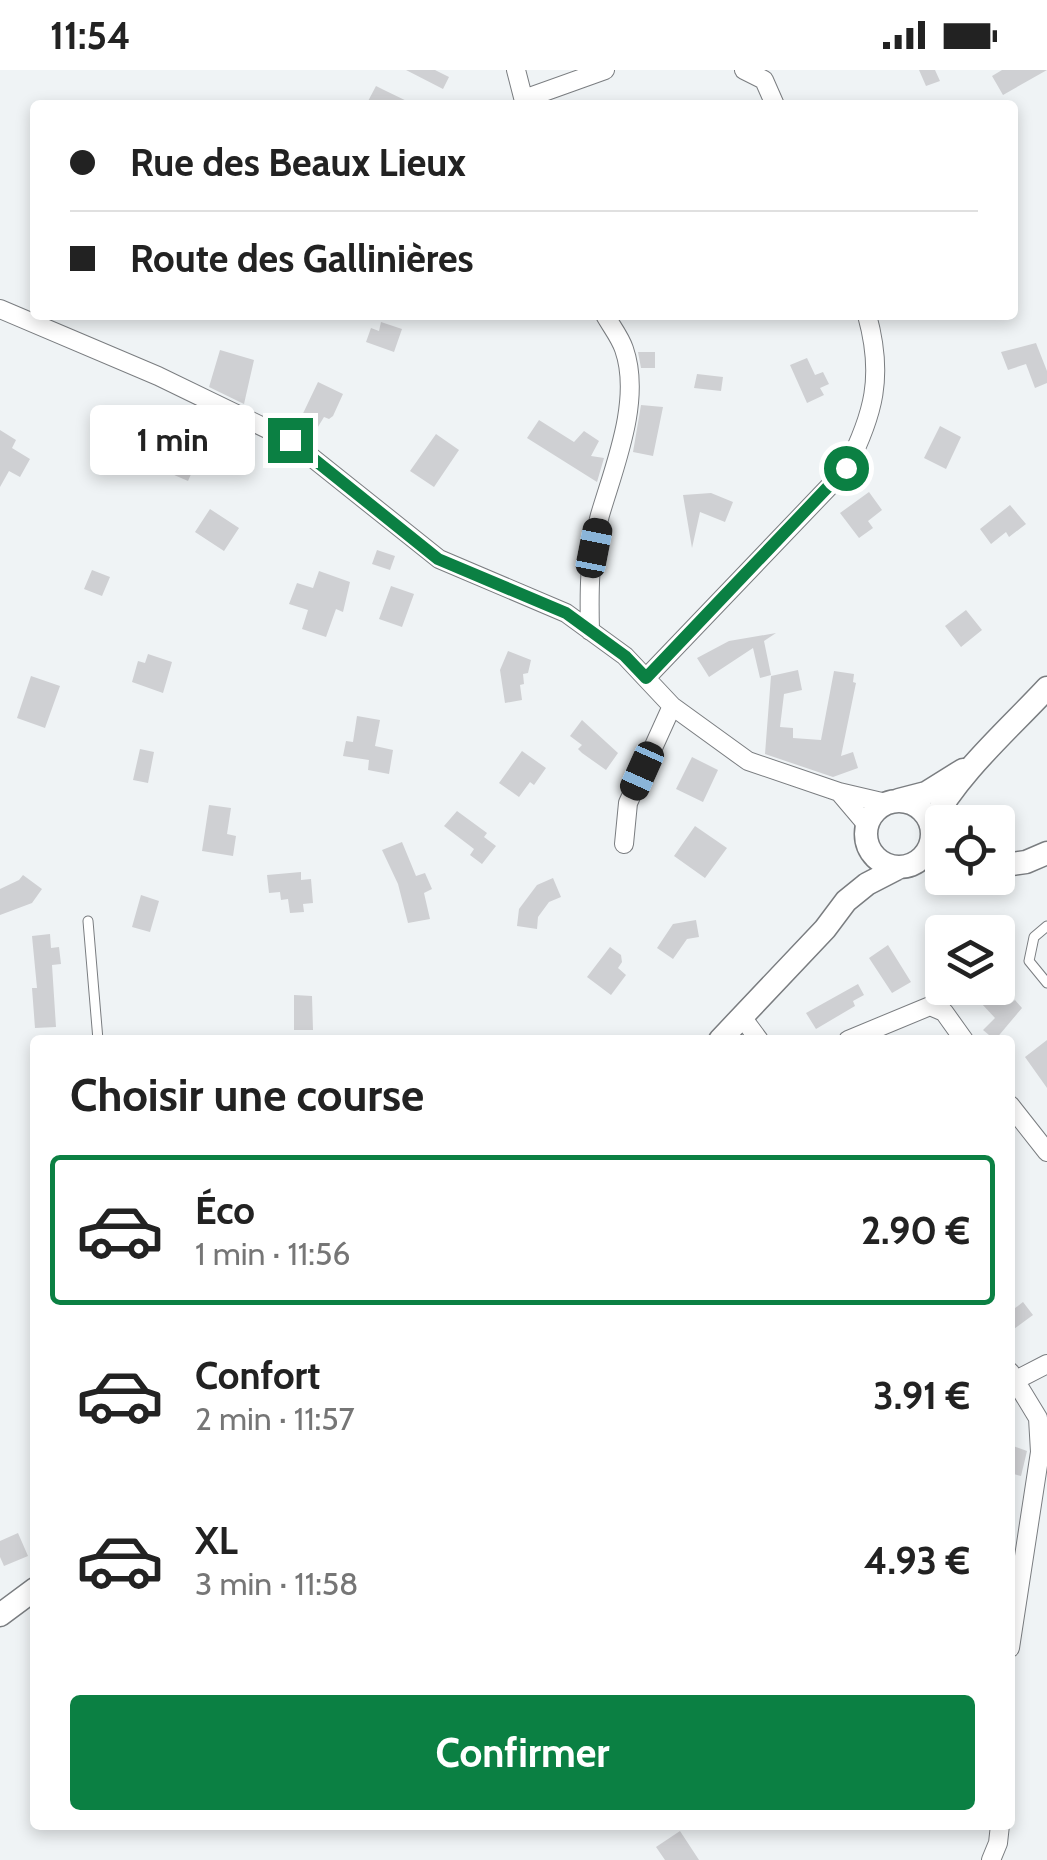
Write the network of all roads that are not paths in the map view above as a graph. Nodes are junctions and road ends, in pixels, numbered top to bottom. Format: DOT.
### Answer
graph roads {
  1 [pos="516,70"];
  2 [pos="605,70"];
  3 [pos="744,70"];
  4 [pos="524,100"];
  5 [pos="529,100"];
  6 [pos="773,100"];
  7 [pos="0,309"];
  8 [pos="608,320"];
  9 [pos="868,320"];
  10 [pos="590,631"];
  11 [pos="646,678"];
  12 [pos="1047,688"];
  13 [pos="672,706"];
  14 [pos="979,760"];
  15 [pos="839,792"];
  16 [pos="892,802"];
  17 [pos="942,805"];
  18 [pos="925,815"];
  19 [pos="866,830"];
  20 [pos="624,844"];
  21 [pos="1047,853"];
  22 [pos="925,860"];
  23 [pos="1015,864"];
  24 [pos="900,867"];
  25 [pos="846,902"];
  26 [pos="88,922"];
  27 [pos="1047,926"];
  28 [pos="1047,983"];
  29 [pos="742,1016"];
  30 [pos="98,1035"];
  31 [pos="725,1035"];
  32 [pos="755,1035"];
  33 [pos="860,1035"];
  34 [pos="960,1035"];
  35 [pos="1015,1111"];
  36 [pos="1047,1152"];
  37 [pos="1047,1364"];
  38 [pos="1015,1375"];
  39 [pos="1015,1379"];
  40 [pos="1034,1493"];
  41 [pos="1047,1508"];
  42 [pos="30,1593"];
  43 [pos="0,1615"];
  44 [pos="1015,1616"];
  45 [pos="999,1830"];
  46 [pos="991,1860"];
  1 -- 4 [label="street"];
  2 -- 5 [label="street"];
  3 -- 6 [label="street"];
  7 -- 10 [label="street"];
  8 -- 10 [label="street"];
  9 -- 11 [label="street"];
  10 -- 11 [label="street"];
  11 -- 13 [label="street"];
  12 -- 14 [label="street"];
  13 -- 15 [label="street"];
  13 -- 20 [label="street"];
  14 -- 16 [label="street"];
  14 -- 17 [label="street"];
  15 -- 16 [label="street"];
  15 -- 19 [label="street"];
  16 -- 18 [label="street"];
  16 -- 19 [label="street"];
  19 -- 24 [label="street"];
  19 -- 25 [label="street"];
  21 -- 23 [label="street"];
  22 -- 24 [label="street"];
  24 -- 25 [label="street"];
  25 -- 29 [label="street"];
  26 -- 30 [label="lane"];
  27 -- 28 [label="lane"];
  29 -- 31 [label="street"];
  29 -- 32 [label="street"];
  33 -- 34 [label="street"];
  35 -- 36 [label="street"];
  37 -- 38 [label="street"];
  39 -- 40 [label="street"];
  40 -- 41 [label="street"];
  40 -- 44 [label="street"];
  42 -- 43 [label="street"];
  45 -- 46 [label="street"];
}
